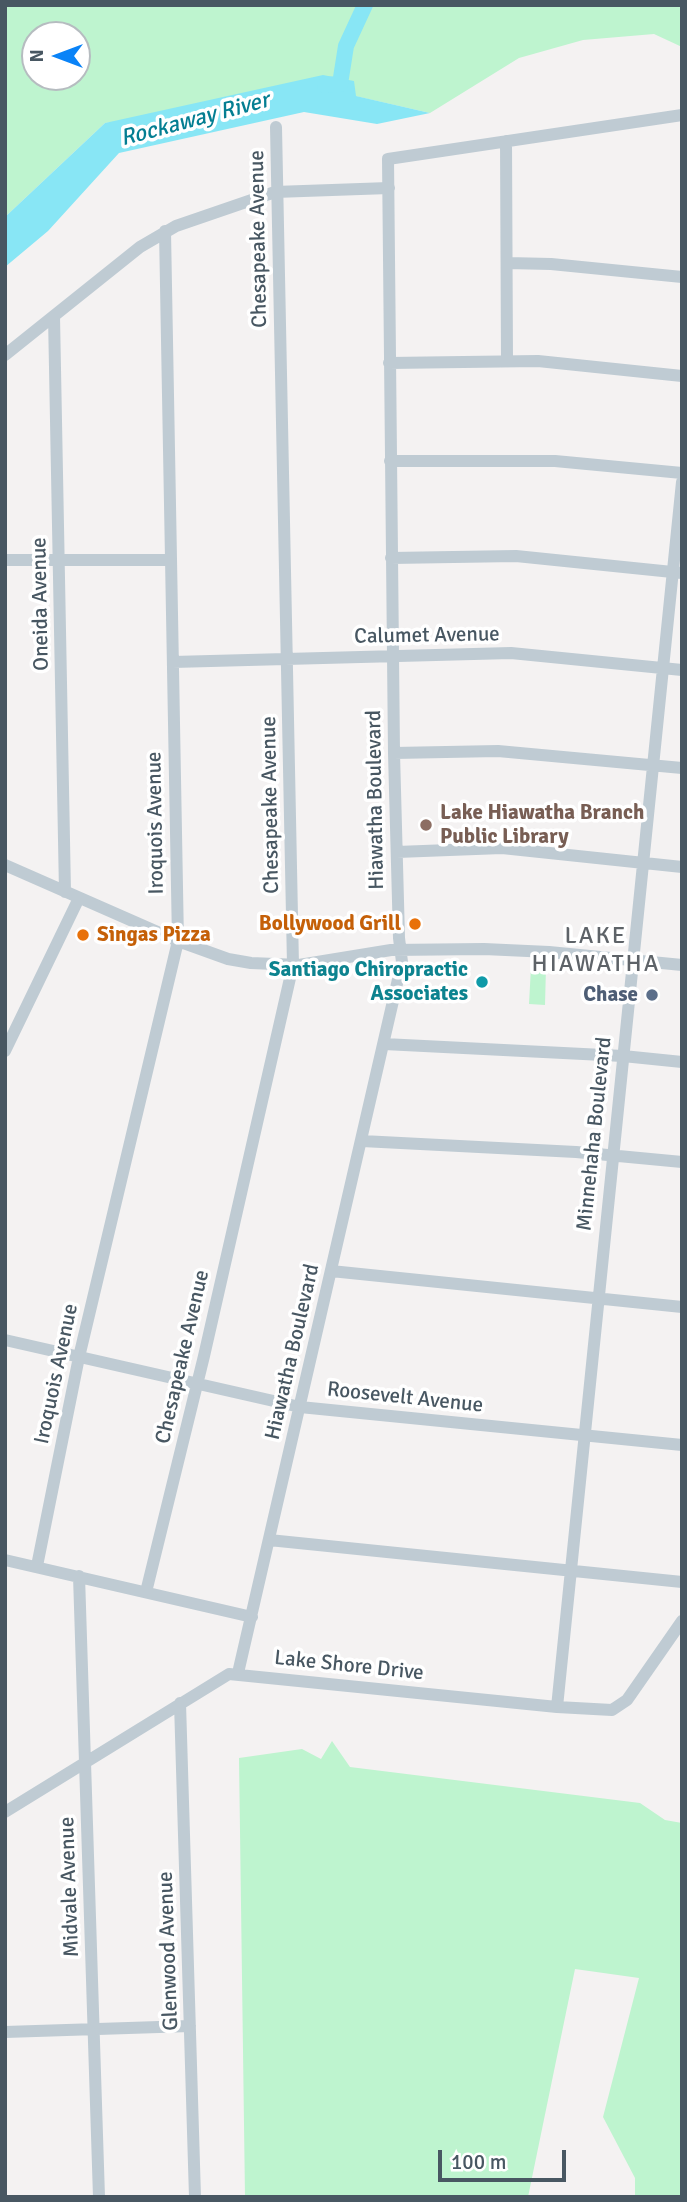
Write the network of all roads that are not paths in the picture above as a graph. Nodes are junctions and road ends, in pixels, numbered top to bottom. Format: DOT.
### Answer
graph roads {
  1 [pos="682,115"];
  2 [pos="276,127"];
  3 [pos="506,141"];
  4 [pos="389,188"];
  5 [pos="278,191"];
  6 [pos="165,231"];
  7 [pos="506,263"];
  8 [pos="682,277"];
  9 [pos="54,316"];
  10 [pos="5,355"];
  11 [pos="507,361"];
  12 [pos="389,363"];
  13 [pos="682,376"];
  14 [pos="390,461"];
  15 [pos="682,474"];
  16 [pos="682,482"];
  17 [pos="391,558"];
  18 [pos="59,559"];
  19 [pos="5,560"];
  20 [pos="171,560"];
  21 [pos="677,573"];
  22 [pos="393,656"];
  23 [pos="287,659"];
  24 [pos="173,662"];
  25 [pos="662,668"];
  26 [pos="682,670"];
  27 [pos="394,753"];
  28 [pos="653,765"];
  29 [pos="682,768"];
  30 [pos="397,852"];
  31 [pos="643,862"];
  32 [pos="5,865"];
  33 [pos="682,867"];
  34 [pos="65,892"];
  35 [pos="79,898"];
  36 [pos="178,941"];
  37 [pos="400,949"];
  38 [pos="632,960"];
  39 [pos="293,965"];
  40 [pos="682,965"];
  41 [pos="384,1044"];
  42 [pos="5,1051"];
  43 [pos="623,1056"];
  44 [pos="682,1062"];
  45 [pos="362,1141"];
  46 [pos="613,1155"];
  47 [pos="682,1162"];
  48 [pos="331,1271"];
  49 [pos="598,1299"];
  50 [pos="682,1307"];
  51 [pos="5,1340"];
  52 [pos="79,1357"];
  53 [pos="197,1383"];
  54 [pos="300,1406"];
  55 [pos="584,1436"];
  56 [pos="682,1445"];
  57 [pos="269,1540"];
  58 [pos="5,1560"];
  59 [pos="37,1566"];
  60 [pos="571,1571"];
  61 [pos="79,1576"];
  62 [pos="682,1582"];
  63 [pos="146,1592"];
  64 [pos="251,1617"];
  65 [pos="682,1620"];
  66 [pos="239,1673"];
  67 [pos="180,1703"];
  68 [pos="557,1707"];
  69 [pos="85,1763"];
  70 [pos="5,1811"];
  71 [pos="190,2026"];
  72 [pos="93,2028"];
  73 [pos="5,2032"];
  74 [pos="99,2197"];
  75 [pos="195,2197"];
  1 -- 3 [label="street"];
  2 -- 5 [label="street, Chesapeake Avenue"];
  3 -- 4 [label="street, Hiawatha Boulevard"];
  3 -- 7 [label="street"];
  4 -- 5 [label="street"];
  4 -- 12 [label="street, Hiawatha Boulevard"];
  5 -- 6 [label="street"];
  5 -- 23 [label="street, Chesapeake Avenue"];
  6 -- 9 [label="street"];
  6 -- 20 [label="street, Iroquois Avenue"];
  7 -- 8 [label="street"];
  7 -- 11 [label="street"];
  9 -- 10 [label="street"];
  9 -- 18 [label="street, Oneida Avenue"];
  11 -- 12 [label="street"];
  11 -- 13 [label="street"];
  12 -- 14 [label="street, Hiawatha Boulevard"];
  14 -- 15 [label="street"];
  14 -- 17 [label="street, Hiawatha Boulevard"];
  16 -- 21 [label="street, Minnehaha Boulevard"];
  17 -- 21 [label="street"];
  17 -- 22 [label="street, Hiawatha Boulevard"];
  18 -- 19 [label="street"];
  18 -- 20 [label="street"];
  18 -- 34 [label="street, Oneida Avenue"];
  20 -- 24 [label="street, Iroquois Avenue"];
  21 -- 25 [label="street, Minnehaha Boulevard"];
  22 -- 23 [label="street, Calumet Avenue"];
  22 -- 25 [label="street, Calumet Avenue"];
  22 -- 27 [label="street, Hiawatha Boulevard"];
  23 -- 24 [label="street, Calumet Avenue"];
  23 -- 39 [label="street, Chesapeake Avenue"];
  24 -- 36 [label="street, Iroquois Avenue"];
  25 -- 26 [label="street, Calumet Avenue"];
  25 -- 28 [label="street, Minnehaha Boulevard"];
  27 -- 28 [label="street"];
  27 -- 30 [label="street, Hiawatha Boulevard"];
  28 -- 29 [label="street"];
  28 -- 31 [label="street, Minnehaha Boulevard"];
  30 -- 31 [label="street"];
  30 -- 37 [label="street, Hiawatha Boulevard"];
  31 -- 33 [label="street"];
  31 -- 38 [label="street, Minnehaha Boulevard"];
  32 -- 34 [label="street"];
  34 -- 35 [label="street"];
  35 -- 36 [label="street"];
  35 -- 42 [label="street"];
  36 -- 39 [label="street"];
  36 -- 52 [label="street, Iroquois Avenue"];
  37 -- 38 [label="street"];
  37 -- 39 [label="street"];
  37 -- 41 [label="street, Hiawatha Boulevard"];
  38 -- 40 [label="street"];
  38 -- 43 [label="street, Minnehaha Boulevard"];
  39 -- 53 [label="street, Chesapeake Avenue"];
  41 -- 43 [label="street"];
  41 -- 45 [label="street, Hiawatha Boulevard"];
  43 -- 44 [label="street"];
  43 -- 46 [label="street, Minnehaha Boulevard"];
  45 -- 46 [label="street"];
  45 -- 48 [label="street, Hiawatha Boulevard"];
  46 -- 47 [label="street"];
  46 -- 49 [label="street, Minnehaha Boulevard"];
  48 -- 49 [label="street"];
  48 -- 54 [label="street, Hiawatha Boulevard"];
  49 -- 50 [label="street"];
  49 -- 55 [label="street, Minnehaha Boulevard"];
  51 -- 52 [label="street, Roosevelt Avenue"];
  52 -- 53 [label="street, Roosevelt Avenue"];
  52 -- 59 [label="street, Iroquois Avenue"];
  53 -- 54 [label="street, Roosevelt Avenue"];
  53 -- 63 [label="street, Chesapeake Avenue"];
  54 -- 55 [label="street, Roosevelt Avenue"];
  54 -- 57 [label="street, Hiawatha Boulevard"];
  55 -- 56 [label="street, Roosevelt Avenue"];
  55 -- 60 [label="street, Minnehaha Boulevard"];
  57 -- 60 [label="street"];
  57 -- 64 [label="street, Hiawatha Boulevard"];
  58 -- 59 [label="street"];
  59 -- 61 [label="street"];
  60 -- 62 [label="street"];
  60 -- 68 [label="street, Minnehaha Boulevard"];
  61 -- 63 [label="street"];
  61 -- 69 [label="street, Midvale Avenue"];
  63 -- 64 [label="street"];
  64 -- 66 [label="street, Hiawatha Boulevard"];
  65 -- 68 [label="street, Lake Shore Drive"];
  66 -- 67 [label="street, Lake Shore Drive"];
  66 -- 68 [label="street, Lake Shore Drive"];
  67 -- 69 [label="street, Lake Shore Drive"];
  67 -- 71 [label="street, Glenwood Avenue"];
  69 -- 70 [label="street, Lake Shore Drive"];
  69 -- 72 [label="street, Midvale Avenue"];
  71 -- 72 [label="street"];
  71 -- 75 [label="street, Glenwood Avenue"];
  72 -- 73 [label="street"];
  72 -- 74 [label="street, Midvale Avenue"];
}
